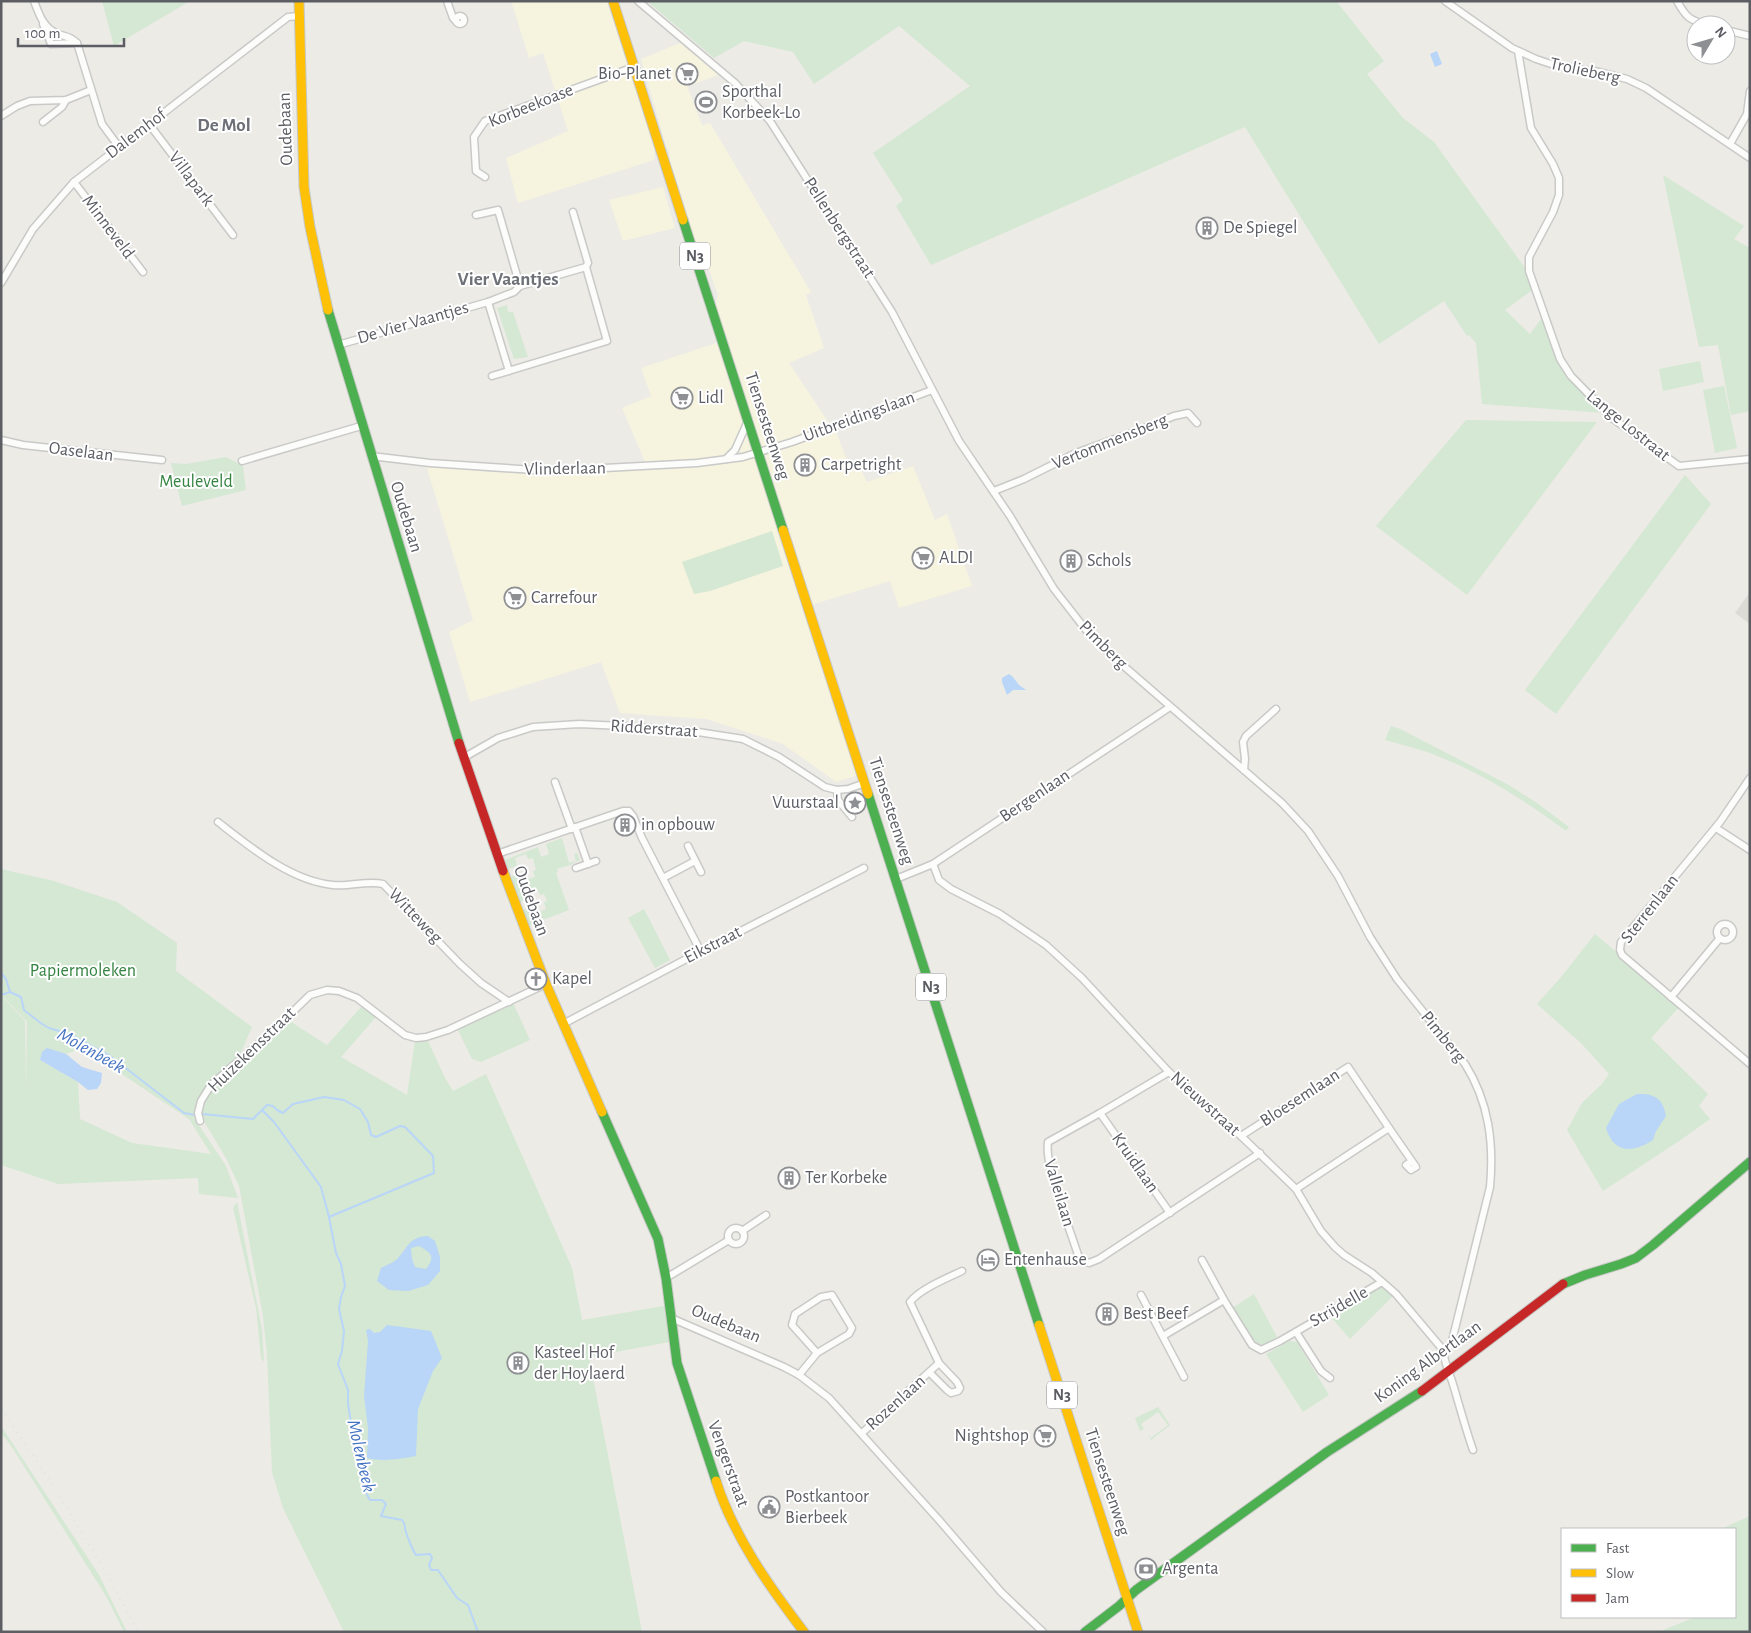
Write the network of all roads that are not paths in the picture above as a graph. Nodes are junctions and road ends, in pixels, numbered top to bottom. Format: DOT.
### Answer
graph roads {
  1 [pos="34,1"];
  2 [pos="299,1"];
  3 [pos="447,1"];
  4 [pos="613,1"];
  5 [pos="638,1"];
  6 [pos="1445,1"];
  7 [pos="1677,1"];
  8 [pos="299,16"];
  9 [pos="1686,17"];
  10 [pos="41,18"];
  11 [pos="456,21"];
  12 [pos="1736,32"];
  13 [pos="1750,36"];
  14 [pos="77,43"];
  15 [pos="1518,51"];
  16 [pos="634,67"];
  17 [pos="91,90"];
  18 [pos="1750,91"];
  19 [pos="66,100"];
  20 [pos="1,116"];
  21 [pos="43,122"];
  22 [pos="150,124"];
  23 [pos="1730,144"];
  24 [pos="119,147"];
  25 [pos="1750,158"];
  26 [pos="485,177"];
  27 [pos="74,182"];
  28 [pos="573,212"];
  29 [pos="476,215"];
  30 [pos="233,235"];
  31 [pos="586,267"];
  32 [pos="142,272"];
  33 [pos="1,283"];
  34 [pos="520,286"];
  35 [pos="488,302"];
  36 [pos="338,345"];
  37 [pos="510,371"];
  38 [pos="492,376"];
  39 [pos="932,390"];
  40 [pos="748,421"];
  41 [pos="1196,423"];
  42 [pos="362,426"];
  43 [pos="1,440"];
  44 [pos="758,453"];
  45 [pos="371,456"];
  46 [pos="726,459"];
  47 [pos="1750,459"];
  48 [pos="162,460"];
  49 [pos="242,461"];
  50 [pos="994,492"];
  51 [pos="1170,707"];
  52 [pos="1276,709"];
  53 [pos="463,758"];
  54 [pos="1244,770"];
  55 [pos="1750,778"];
  56 [pos="555,782"];
  57 [pos="865,784"];
  58 [pos="837,790"];
  59 [pos="852,817"];
  60 [pos="218,822"];
  61 [pos="573,828"];
  62 [pos="1716,828"];
  63 [pos="688,846"];
  64 [pos="1750,850"];
  65 [pos="496,854"];
  66 [pos="596,861"];
  67 [pos="696,861"];
  68 [pos="588,864"];
  69 [pos="932,864"];
  70 [pos="576,868"];
  71 [pos="864,868"];
  72 [pos="701,872"];
  73 [pos="663,878"];
  74 [pos="896,879"];
  75 [pos="1720,938"];
  76 [pos="701,952"];
  77 [pos="546,984"];
  78 [pos="1671,997"];
  79 [pos="509,1002"];
  80 [pos="563,1024"];
  81 [pos="1750,1064"];
  82 [pos="1169,1072"];
  83 [pos="1100,1113"];
  84 [pos="200,1121"];
  85 [pos="1389,1128"];
  86 [pos="1241,1136"];
  87 [pos="1260,1154"];
  88 [pos="1412,1160"];
  89 [pos="1750,1162"];
  90 [pos="1296,1189"];
  91 [pos="1170,1213"];
  92 [pos="766,1215"];
  93 [pos="742,1231"];
  94 [pos="729,1240"];
  95 [pos="1202,1260"];
  96 [pos="962,1272"];
  97 [pos="666,1278"];
  98 [pos="1382,1282"];
  99 [pos="1140,1295"];
  100 [pos="1224,1300"];
  101 [pos="671,1318"];
  102 [pos="1296,1332"];
  103 [pos="1163,1336"];
  104 [pos="1444,1351"];
  105 [pos="817,1353"];
  106 [pos="940,1363"];
  107 [pos="1448,1371"];
  108 [pos="930,1373"];
  109 [pos="799,1375"];
  110 [pos="1184,1377"];
  111 [pos="1330,1378"];
  112 [pos="862,1433"];
  113 [pos="1472,1450"];
  114 [pos="1127,1597"];
  115 [pos="804,1632"];
  116 [pos="1044,1632"];
  117 [pos="1085,1632"];
  118 [pos="1138,1632"];
  1 -- 10 [label="street"];
  2 -- 8 [label="street, Oudebaan"];
  3 -- 11 [label="street"];
  4 -- 16 [label="street, Tiensesteenweg / N3"];
  5 -- 39 [label="street, Pellenbergstraat"];
  6 -- 15 [label="street, Trolieberg"];
  7 -- 9 [label="street"];
  8 -- 22 [label="street, Dalemhof"];
  8 -- 36 [label="street, Oudebaan"];
  10 -- 14 [label="street"];
  10 -- 14 [label="street"];
  12 -- 13 [label="street"];
  14 -- 17 [label="street"];
  15 -- 23 [label="street, Trolieberg"];
  15 -- 47 [label="street, Lange Lostraat"];
  16 -- 26 [label="street, Korbeekoase"];
  16 -- 40 [label="street, Tiensesteenweg / N3"];
  17 -- 19 [label="street"];
  17 -- 24 [label="street"];
  18 -- 23 [label="street"];
  19 -- 20 [label="street"];
  19 -- 21 [label="street"];
  22 -- 24 [label="street, Dalemhof"];
  22 -- 30 [label="street, Villapark"];
  23 -- 25 [label="street, Trolieberg"];
  24 -- 27 [label="street, Dalemhof"];
  27 -- 32 [label="street, Minneveld"];
  27 -- 33 [label="street, Dalemhof"];
  28 -- 31 [label="street"];
  29 -- 34 [label="street"];
  31 -- 34 [label="street, De Vier Vaantjes"];
  31 -- 37 [label="street"];
  34 -- 35 [label="street, De Vier Vaantjes"];
  35 -- 36 [label="street, De Vier Vaantjes"];
  35 -- 37 [label="street, De Vier Vaantjes"];
  36 -- 42 [label="street, Oudebaan"];
  37 -- 38 [label="street"];
  39 -- 44 [label="street, Uitbreidingslaan"];
  39 -- 50 [label="street, Pellenbergstraat"];
  40 -- 44 [label="street, Tiensesteenweg / N3"];
  40 -- 46 [label="street"];
  41 -- 50 [label="street, Vertommensberg"];
  42 -- 45 [label="street, Oudebaan"];
  42 -- 49 [label="street"];
  43 -- 48 [label="street, Oaselaan"];
  44 -- 46 [label="street, Vlinderlaan"];
  44 -- 57 [label="street, Tiensesteenweg / N3"];
  45 -- 46 [label="street, Vlinderlaan"];
  45 -- 53 [label="street, Oudebaan"];
  50 -- 51 [label="street, Pimberg"];
  51 -- 54 [label="street, Pimberg"];
  51 -- 69 [label="street, Bergenlaan"];
  52 -- 54 [label="street"];
  53 -- 58 [label="street, Ridderstraat"];
  53 -- 65 [label="street, Oudebaan"];
  54 -- 104 [label="street, Pimberg"];
  55 -- 62 [label="street, Sterrenlaan"];
  56 -- 61 [label="street"];
  57 -- 58 [label="street"];
  57 -- 74 [label="street, Tiensesteenweg / N3"];
  58 -- 59 [label="street"];
  60 -- 79 [label="street, Witteweg"];
  61 -- 65 [label="street"];
  61 -- 68 [label="street"];
  61 -- 73 [label="street"];
  62 -- 64 [label="street"];
  62 -- 78 [label="street, Sterrenlaan"];
  63 -- 67 [label="street"];
  65 -- 77 [label="street, Oudebaan"];
  66 -- 68 [label="street"];
  67 -- 72 [label="street"];
  67 -- 73 [label="street"];
  68 -- 70 [label="street"];
  69 -- 74 [label="street, Bergenlaan"];
  69 -- 82 [label="street, Nieuwstraat"];
  71 -- 76 [label="street, Eikstraat"];
  73 -- 76 [label="street"];
  74 -- 114 [label="street, Tiensesteenweg / N3"];
  75 -- 78 [label="street"];
  76 -- 80 [label="street, Eikstraat"];
  77 -- 79 [label="street"];
  77 -- 80 [label="street, Oudebaan"];
  78 -- 81 [label="street, Sterrenlaan"];
  79 -- 84 [label="street, Huizekensstraat"];
  80 -- 97 [label="street, Oudebaan"];
  82 -- 83 [label="street, Valleilaan"];
  82 -- 86 [label="street, Nieuwstraat"];
  83 -- 91 [label="street, Kruidlaan"];
  83 -- 91 [label="street, Valleilaan"];
  85 -- 86 [label="street, Bloesemlaan"];
  85 -- 88 [label="street, Bloesemlaan"];
  85 -- 90 [label="street"];
  86 -- 87 [label="street, Nieuwstraat"];
  87 -- 90 [label="street, Nieuwstraat"];
  87 -- 91 [label="street, Valleilaan"];
  89 -- 107 [label="street, Koning Albertlaan"];
  90 -- 98 [label="street, Nieuwstraat"];
  92 -- 93 [label="street"];
  93 -- 94 [label="street"];
  93 -- 94 [label="street"];
  94 -- 97 [label="street"];
  95 -- 100 [label="street, Strijdelle"];
  96 -- 106 [label="street, Rozenlaan"];
  97 -- 101 [label="street, Oudebaan"];
  98 -- 102 [label="street, Strijdelle"];
  98 -- 104 [label="street, Nieuwstraat"];
  99 -- 103 [label="street"];
  100 -- 102 [label="street, Strijdelle"];
  100 -- 103 [label="street"];
  101 -- 109 [label="street, Oudebaan"];
  101 -- 115 [label="street, Vengerstraat"];
  102 -- 111 [label="street, Strijdelle"];
  103 -- 110 [label="street"];
  104 -- 107 [label="street, Nieuwstraat"];
  105 -- 105 [label="street"];
  105 -- 109 [label="street"];
  106 -- 108 [label="street, Rozenlaan"];
  106 -- 108 [label="street, Rozenlaan"];
  107 -- 113 [label="street, Nieuwstraat"];
  107 -- 114 [label="street, Koning Albertlaan"];
  108 -- 112 [label="street, Rozenlaan"];
  109 -- 112 [label="street, Oudebaan"];
  112 -- 116 [label="street, Oudebaan"];
  114 -- 117 [label="street, Koning Albertlaan"];
  114 -- 118 [label="street, Tiensesteenweg / N3"];
}
